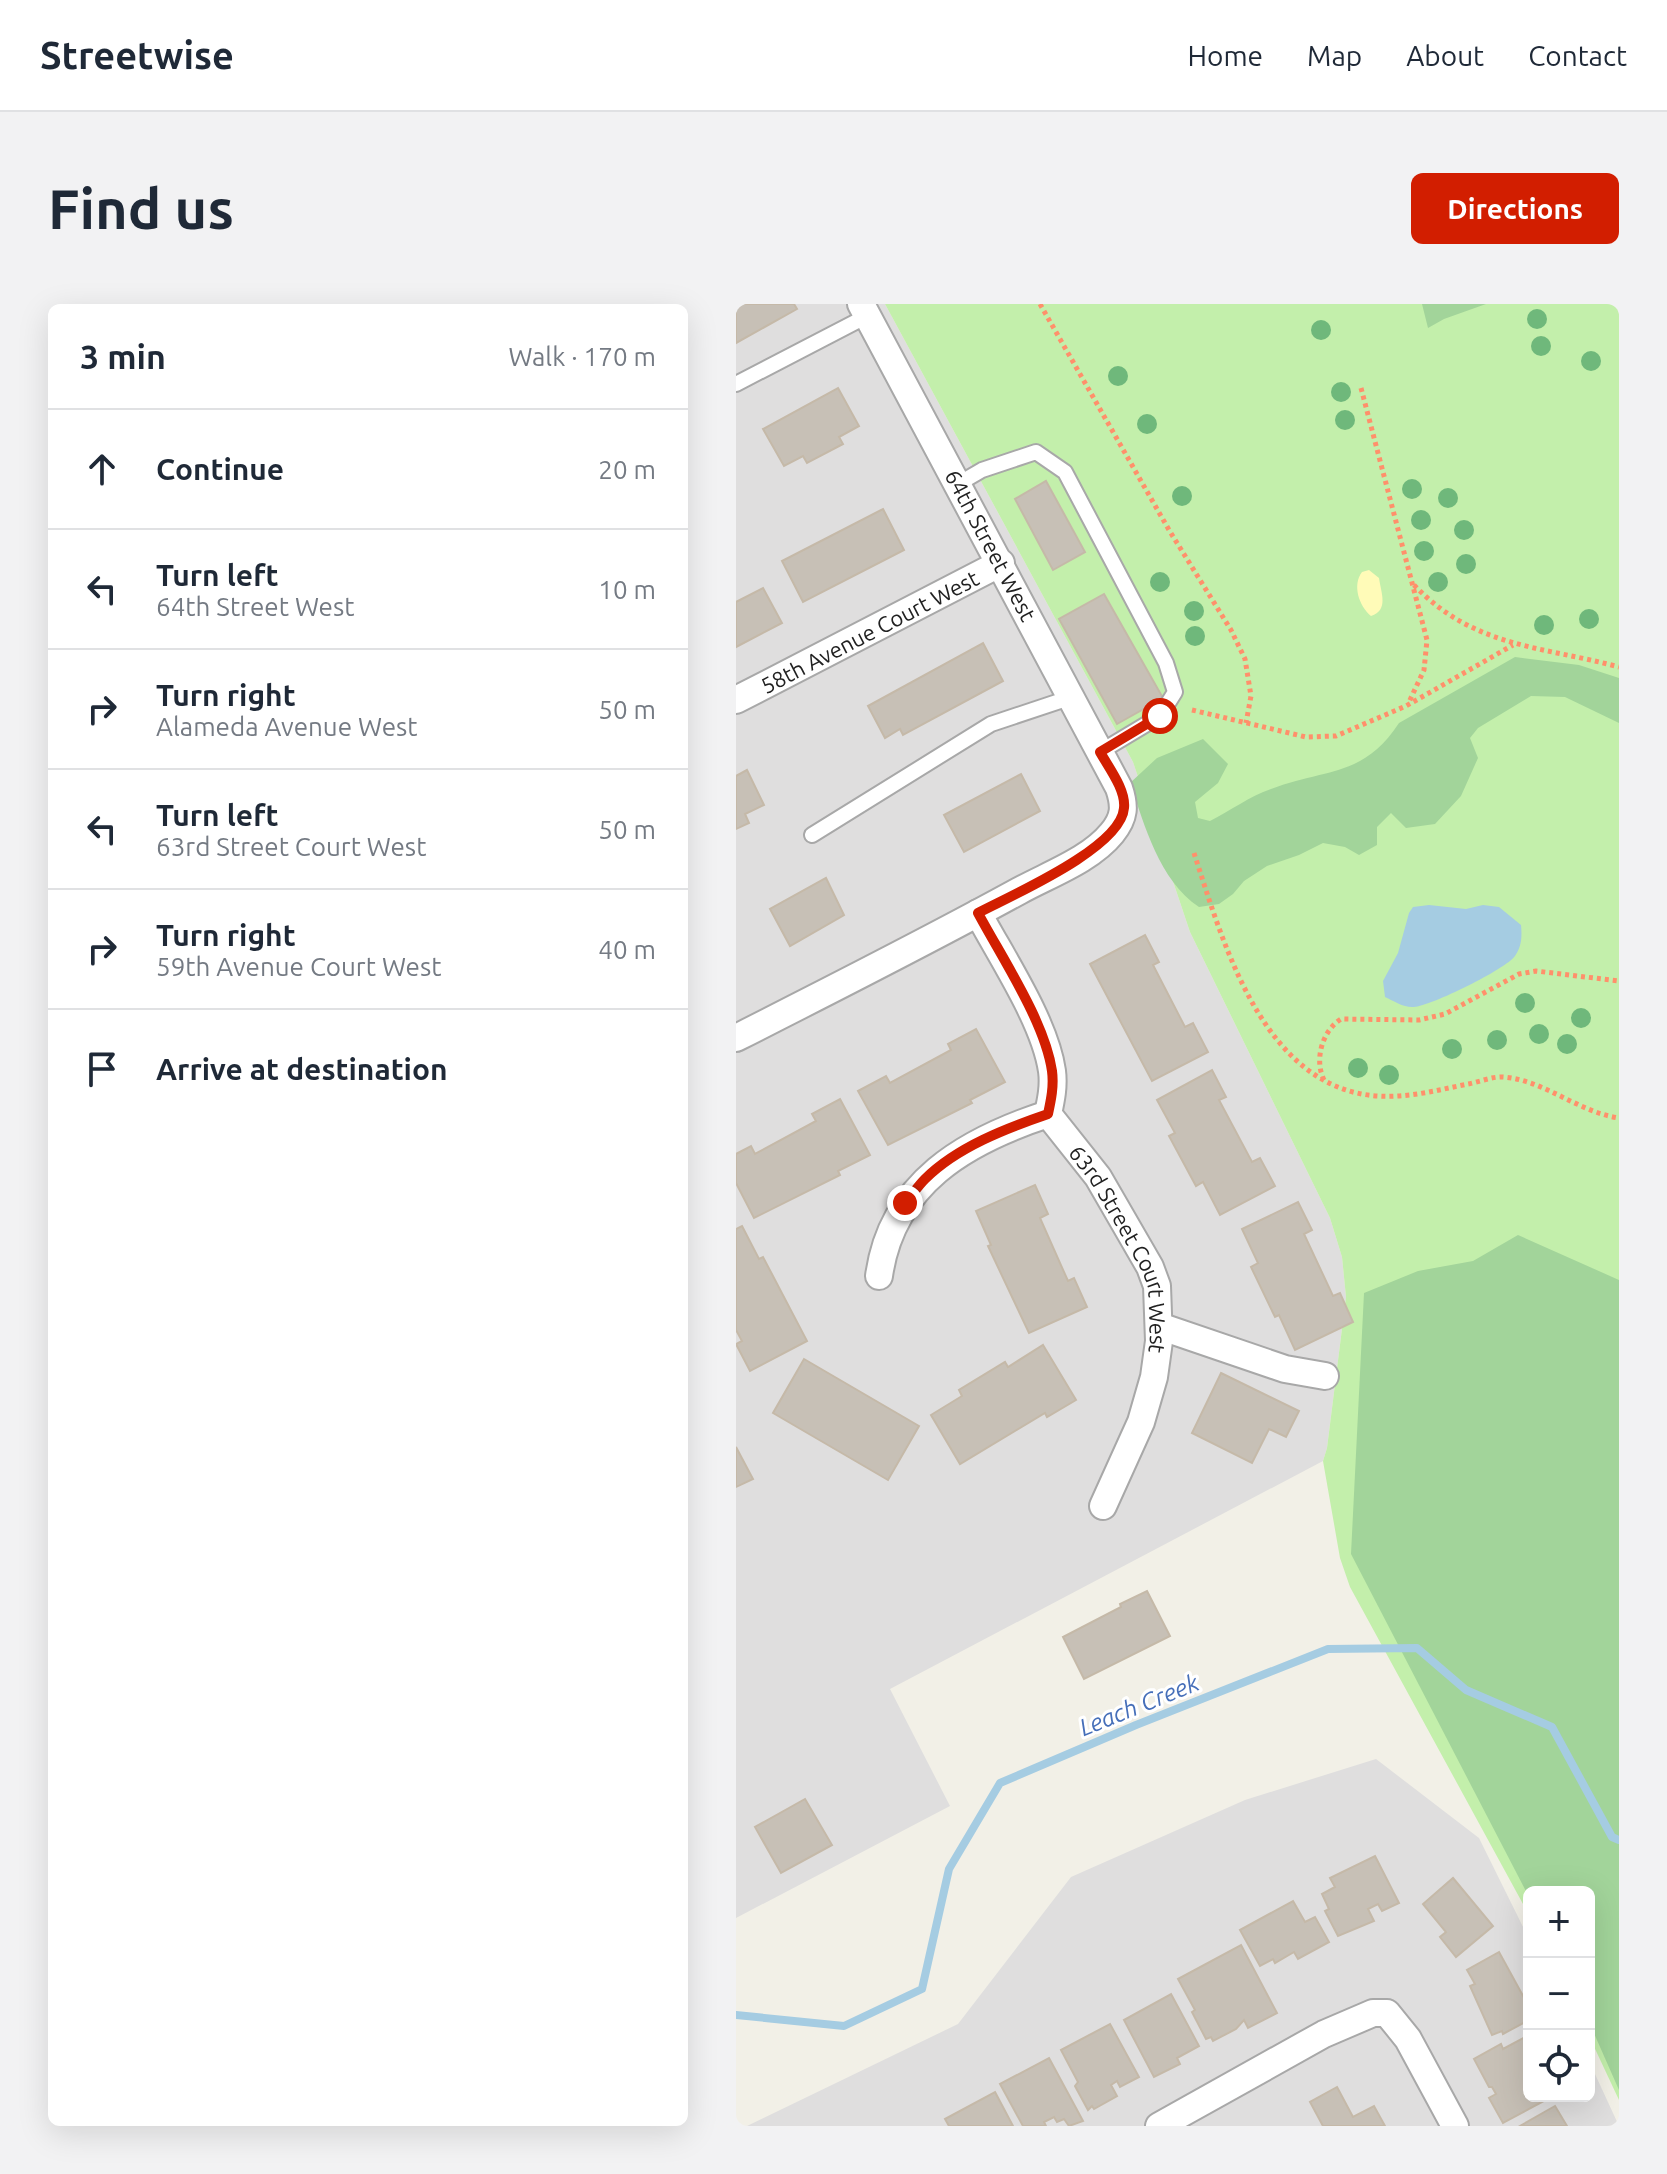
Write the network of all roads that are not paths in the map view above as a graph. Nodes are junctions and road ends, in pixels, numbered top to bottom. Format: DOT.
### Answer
graph roads {
  1 [pos="864,310"];
  2 [pos="736,384"];
  3 [pos="958,484"];
  4 [pos="1001,563"];
  5 [pos="1072,697"];
  6 [pos="736,700"];
  7 [pos="1100,752"];
  8 [pos="812,835"];
  9 [pos="978,913"];
  10 [pos="736,1038"];
  11 [pos="1048,1114"];
  12 [pos="879,1276"];
  13 [pos="1159,1326"];
  14 [pos="1325,1376"];
  15 [pos="1103,1506"];
  16 [pos="1159,2126"];
  17 [pos="1455,2126"];
  1 -- 2 [label="lane"];
  1 -- 3 [label="street, 64th Street West"];
  3 -- 4 [label="street, 64th Street West"];
  3 -- 7 [label="lane"];
  4 -- 5 [label="street, 64th Street West"];
  4 -- 6 [label="street, 58th Avenue Court West"];
  5 -- 7 [label="street, 64th Street West"];
  5 -- 8 [label="lane"];
  7 -- 9 [label="street, 64th Street West"];
  9 -- 10 [label="street"];
  9 -- 11 [label="street"];
  11 -- 12 [label="street"];
  11 -- 13 [label="street, 63rd Street Court West"];
  13 -- 14 [label="street"];
  13 -- 15 [label="street, 63rd Street Court West"];
  16 -- 17 [label="street"];
}
